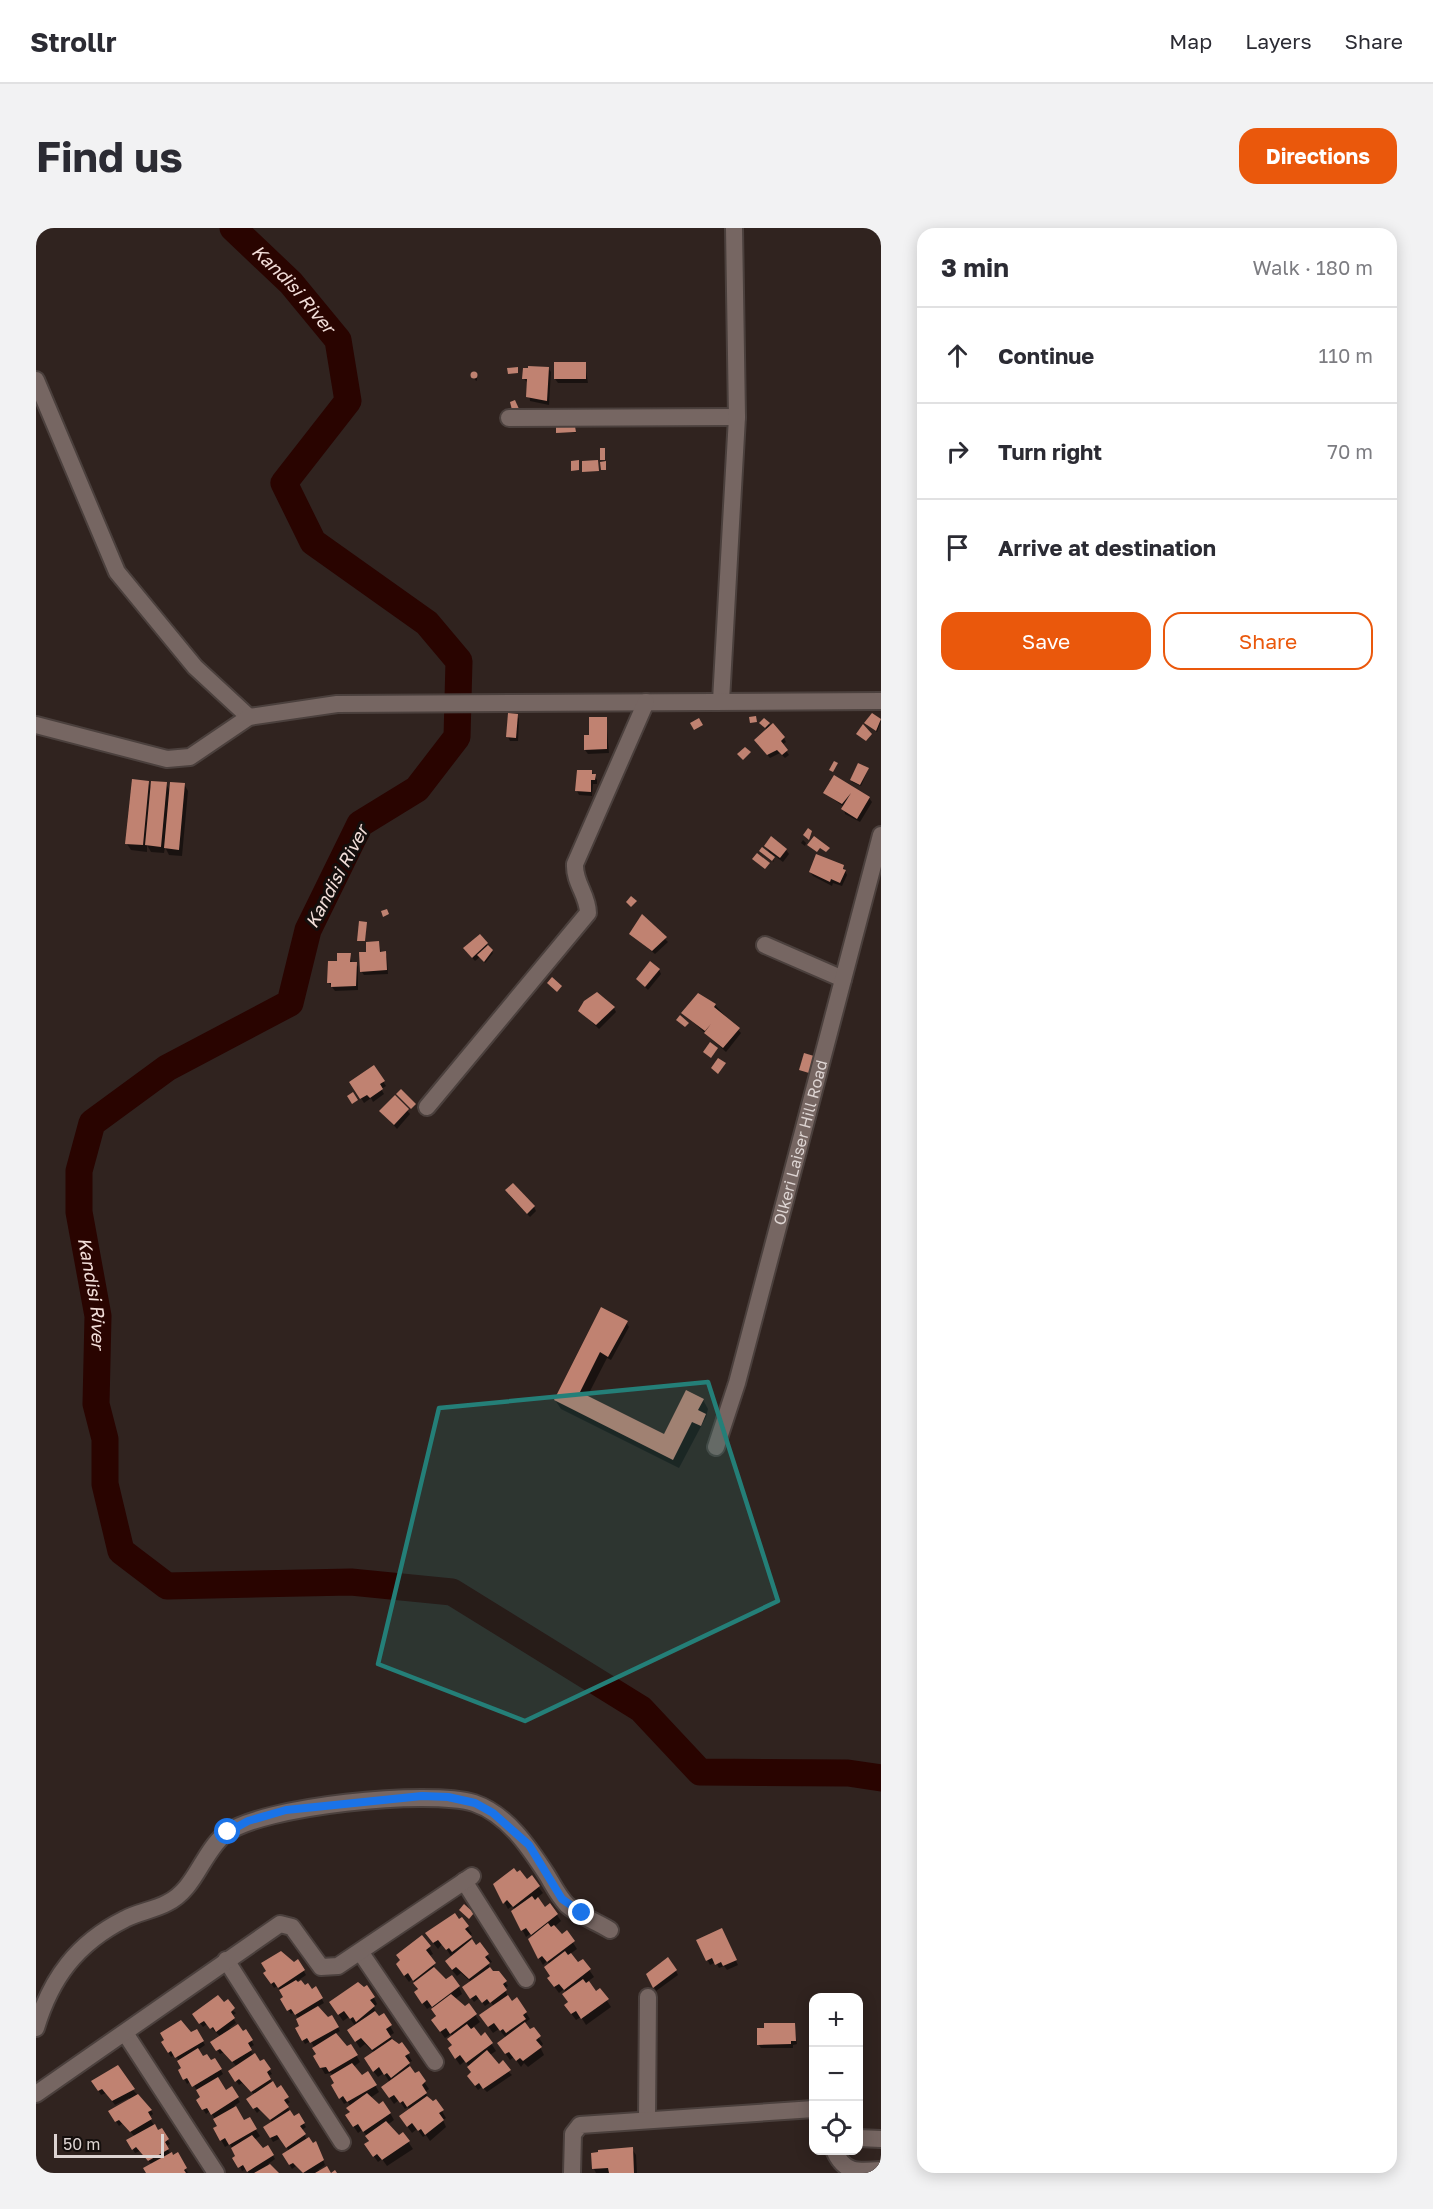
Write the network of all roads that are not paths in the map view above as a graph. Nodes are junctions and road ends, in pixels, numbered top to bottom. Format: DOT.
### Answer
graph roads {
  1 [pos="735,228"];
  2 [pos="36,380"];
  3 [pos="737,417"];
  4 [pos="509,418"];
  5 [pos="721,701"];
  6 [pos="881,701"];
  7 [pos="646,702"];
  8 [pos="249,717"];
  9 [pos="36,725"];
  10 [pos="881,835"];
  11 [pos="765,945"];
  12 [pos="843,979"];
  13 [pos="427,1107"];
  14 [pos="716,1447"];
  15 [pos="610,1930"];
  16 [pos="361,1953"];
  17 [pos="226,1960"];
  18 [pos="526,1980"];
  19 [pos="648,1997"];
  20 [pos="36,2028"];
  21 [pos="125,2033"];
  22 [pos="435,2061"];
  23 [pos="36,2094"];
  24 [pos="809,2109"];
  25 [pos="647,2120"];
  26 [pos="863,2139"];
  27 [pos="881,2139"];
  28 [pos="342,2142"];
  29 [pos="836,2155"];
  30 [pos="881,2170"];
  31 [pos="216,2173"];
  32 [pos="572,2173"];
  1 -- 3 [label="street"];
  2 -- 8 [label="street"];
  3 -- 4 [label="street"];
  3 -- 5 [label="street"];
  5 -- 6 [label="street"];
  5 -- 7 [label="street"];
  7 -- 8 [label="street"];
  7 -- 13 [label="street"];
  8 -- 9 [label="street"];
  10 -- 12 [label="street, Olkeri Laiser Hill Road"];
  11 -- 12 [label="street"];
  12 -- 14 [label="street, Olkeri Laiser Hill Road"];
  15 -- 20 [label="street"];
  16 -- 17 [label="street"];
  16 -- 18 [label="street"];
  16 -- 22 [label="street"];
  17 -- 21 [label="street"];
  17 -- 28 [label="street"];
  19 -- 25 [label="street"];
  21 -- 23 [label="street"];
  21 -- 31 [label="street"];
  24 -- 25 [label="street"];
  25 -- 32 [label="street"];
  26 -- 27 [label="street"];
  29 -- 30 [label="street"];
}
